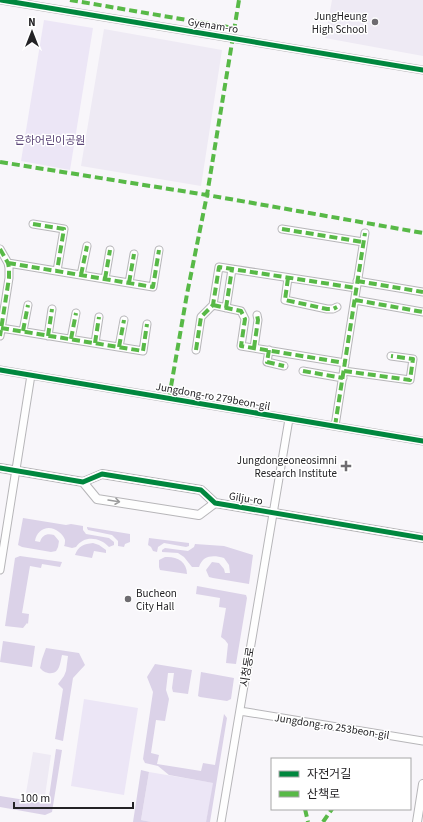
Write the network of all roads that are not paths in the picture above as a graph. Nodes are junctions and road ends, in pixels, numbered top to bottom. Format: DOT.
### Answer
graph roads {
  1 [pos="1,0"];
  2 [pos="11,1"];
  3 [pos="423,70"];
  4 [pos="33,224"];
  5 [pos="282,229"];
  6 [pos="365,233"];
  7 [pos="363,242"];
  8 [pos="87,246"];
  9 [pos="0,249"];
  10 [pos="110,250"];
  11 [pos="159,250"];
  12 [pos="134,254"];
  13 [pos="8,263"];
  14 [pos="232,269"];
  15 [pos="57,271"];
  16 [pos="81,275"];
  17 [pos="288,278"];
  18 [pos="105,279"];
  19 [pos="129,283"];
  20 [pos="357,284"];
  21 [pos="423,292"];
  22 [pos="3,293"];
  23 [pos="354,300"];
  24 [pos="28,305"];
  25 [pos="213,305"];
  26 [pos="337,307"];
  27 [pos="226,308"];
  28 [pos="52,309"];
  29 [pos="423,312"];
  30 [pos="76,313"];
  31 [pos="257,315"];
  32 [pos="99,317"];
  33 [pos="124,320"];
  34 [pos="147,324"];
  35 [pos="1,328"];
  36 [pos="23,331"];
  37 [pos="0,336"];
  38 [pos="48,336"];
  39 [pos="72,340"];
  40 [pos="95,343"];
  41 [pos="120,347"];
  42 [pos="254,348"];
  43 [pos="196,350"];
  44 [pos="269,350"];
  45 [pos="391,356"];
  46 [pos="345,363"];
  47 [pos="284,366"];
  48 [pos="0,370"];
  49 [pos="303,371"];
  50 [pos="343,374"];
  51 [pos="31,375"];
  52 [pos="289,418"];
  53 [pos="335,426"];
  54 [pos="423,441"];
  55 [pos="0,468"];
  56 [pos="16,470"];
  57 [pos="84,482"];
  58 [pos="215,503"];
  59 [pos="273,512"];
  60 [pos="423,538"];
  61 [pos="0,570"];
  62 [pos="240,711"];
  63 [pos="423,741"];
  64 [pos="423,784"];
  65 [pos="221,822"];
  66 [pos="417,822"];
  1 -- 2 [label="street, Gyenam-ro"];
  2 -- 3 [label="street, Gyenam-ro"];
  4 -- 15 [label="street"];
  5 -- 7 [label="street"];
  6 -- 7 [label="street"];
  7 -- 20 [label="street"];
  8 -- 16 [label="street"];
  9 -- 13 [label="street"];
  10 -- 18 [label="street"];
  11 -- 19 [label="street"];
  12 -- 19 [label="street"];
  13 -- 15 [label="street"];
  13 -- 22 [label="street"];
  14 -- 17 [label="street"];
  14 -- 25 [label="street"];
  14 -- 27 [label="street"];
  15 -- 16 [label="street"];
  16 -- 18 [label="street"];
  17 -- 20 [label="street"];
  17 -- 26 [label="street"];
  18 -- 19 [label="street"];
  20 -- 21 [label="street"];
  20 -- 23 [label="street"];
  22 -- 35 [label="street"];
  23 -- 29 [label="street"];
  23 -- 46 [label="street"];
  24 -- 36 [label="street"];
  25 -- 27 [label="street"];
  25 -- 43 [label="street"];
  27 -- 42 [label="street"];
  28 -- 38 [label="street"];
  30 -- 39 [label="street"];
  31 -- 42 [label="street"];
  32 -- 40 [label="street"];
  33 -- 41 [label="street"];
  34 -- 41 [label="street"];
  35 -- 36 [label="street"];
  35 -- 37 [label="street"];
  36 -- 38 [label="street"];
  38 -- 39 [label="street"];
  39 -- 40 [label="street"];
  40 -- 41 [label="street"];
  42 -- 44 [label="street"];
  44 -- 46 [label="street"];
  44 -- 47 [label="street"];
  45 -- 50 [label="street"];
  46 -- 50 [label="street"];
  48 -- 51 [label="street, Jungdong-ro 279beon-gil"];
  49 -- 50 [label="street"];
  50 -- 53 [label="street"];
  51 -- 52 [label="street, Jungdong-ro 279beon-gil"];
  51 -- 56 [label="street"];
  52 -- 53 [label="street, Jungdong-ro 279beon-gil"];
  52 -- 59 [label="street, 시청동로"];
  53 -- 54 [label="street, Jungdong-ro 279beon-gil"];
  55 -- 56 [label="street"];
  56 -- 57 [label="street"];
  56 -- 61 [label="street"];
  57 -- 58 [label="street, Gilju-ro"];
  57 -- 58 [label="street, Gilju-ro, one-way"];
  58 -- 59 [label="street, Gilju-ro"];
  59 -- 60 [label="street, Gilju-ro"];
  59 -- 62 [label="street, 시청동로"];
  62 -- 63 [label="street, Jungdong-ro 253beon-gil"];
  62 -- 65 [label="street, 시청동로"];
  64 -- 66 [label="street"];
}
